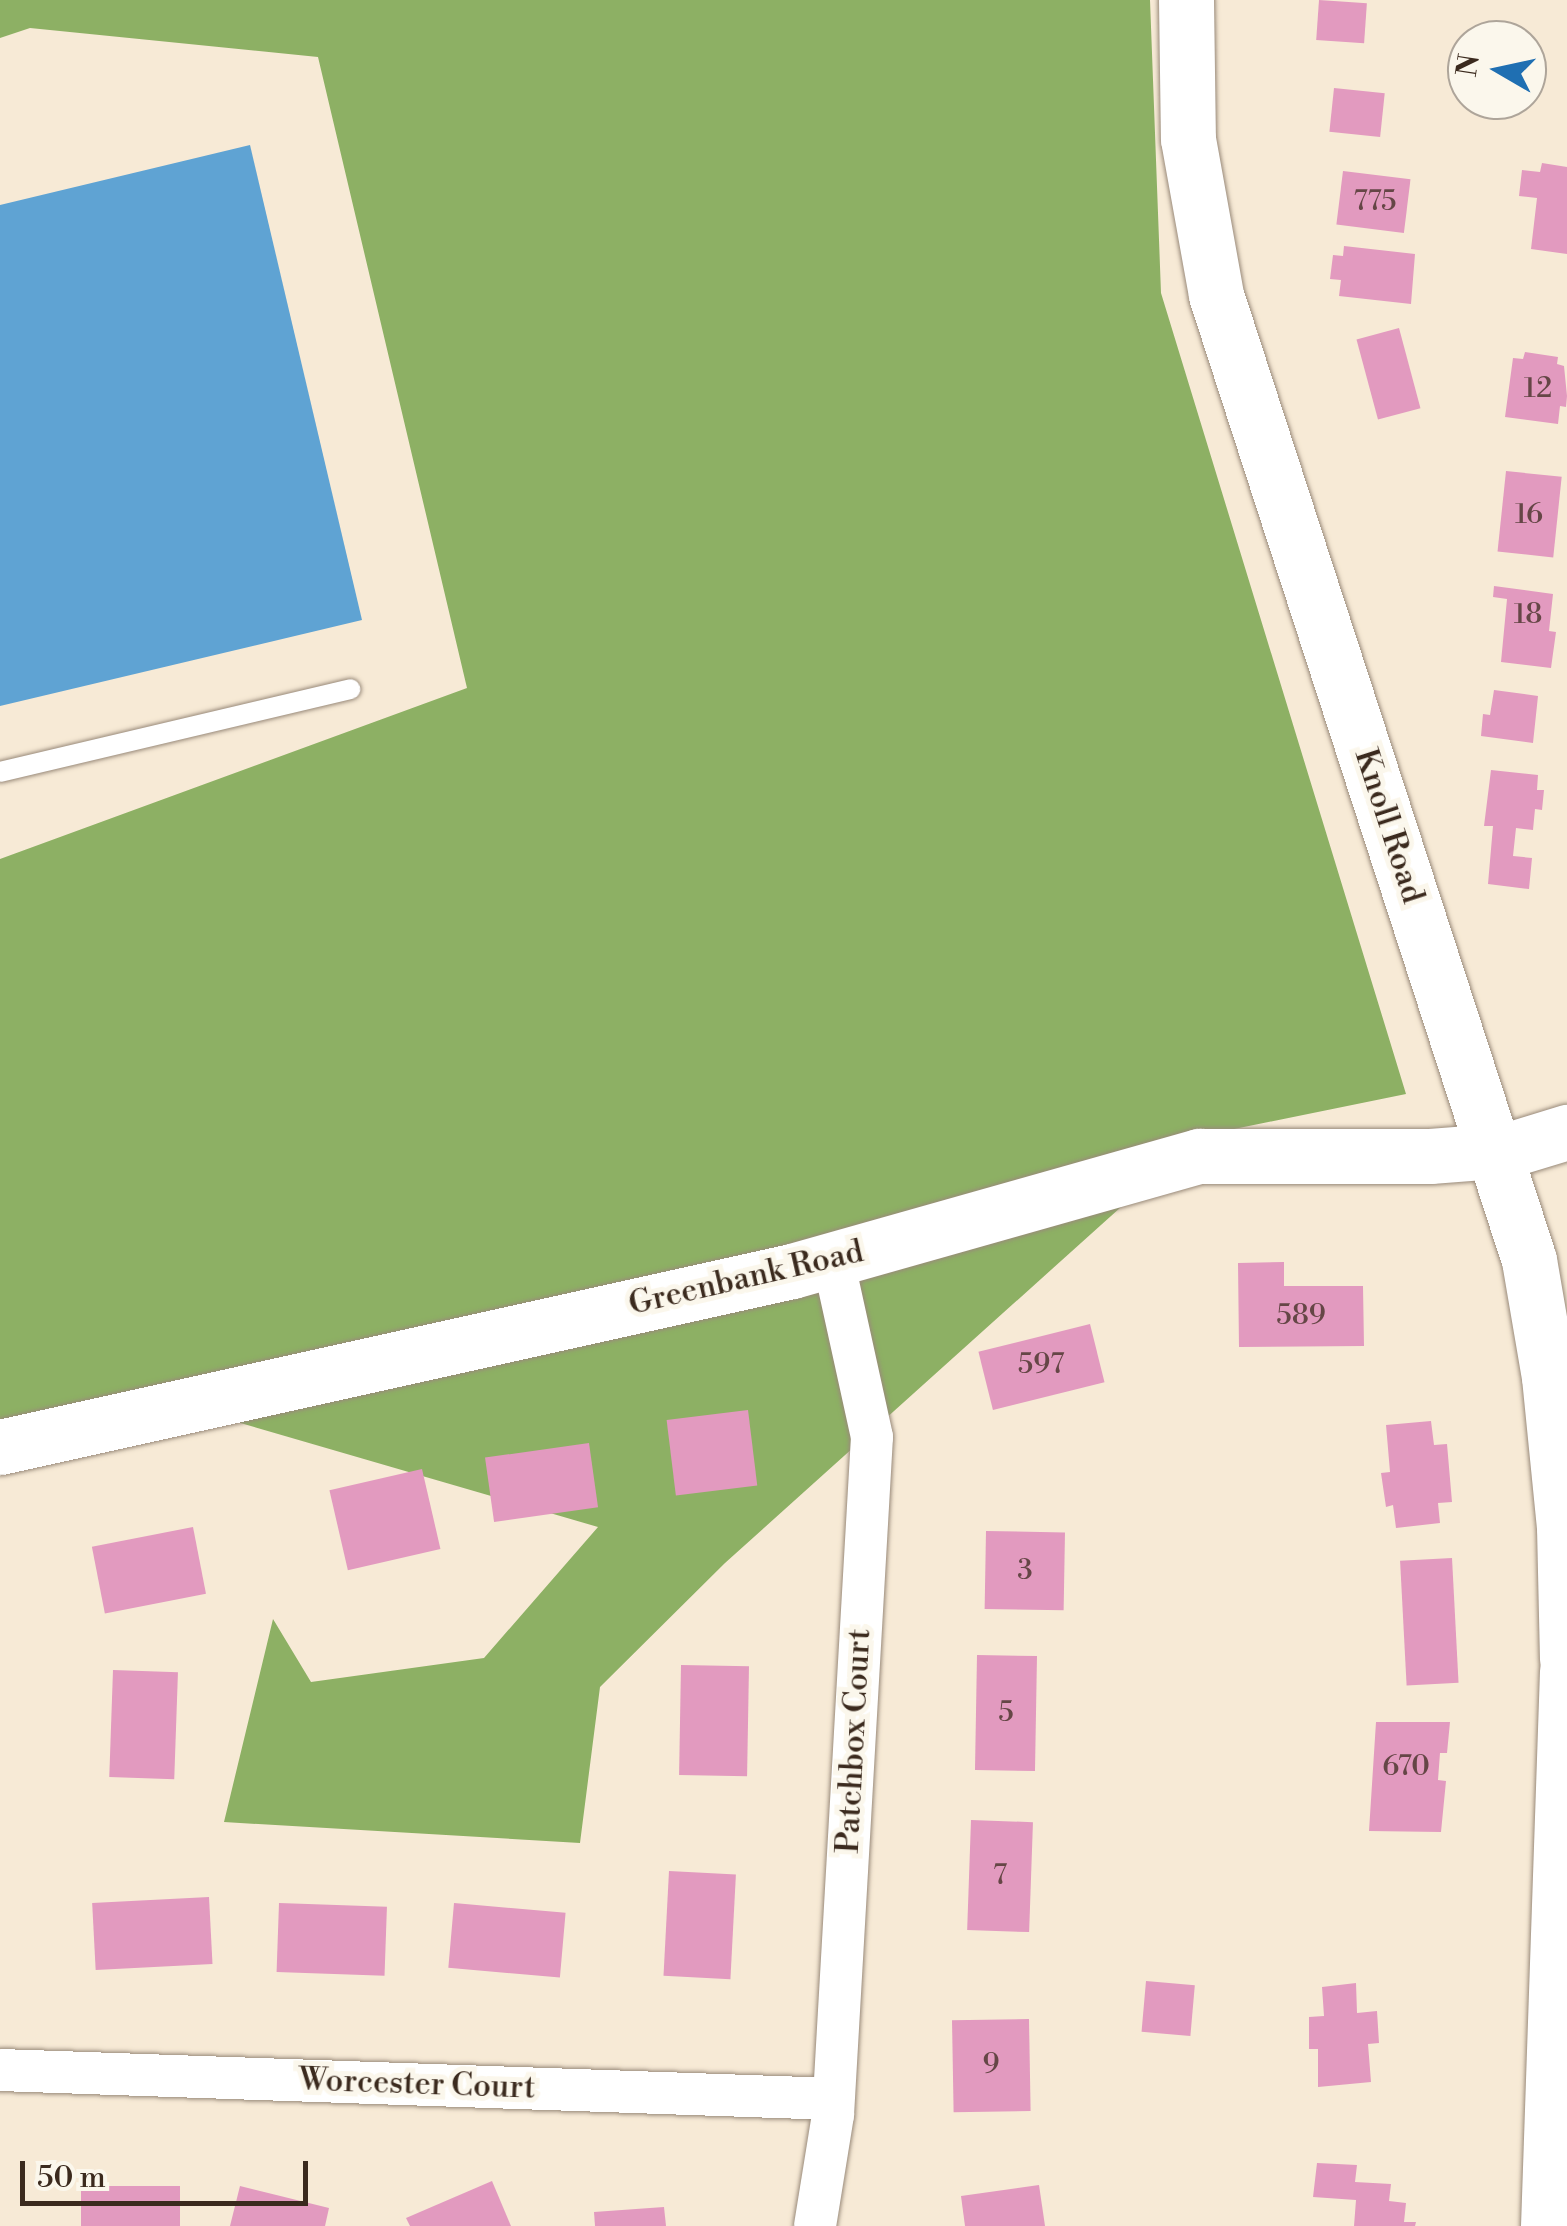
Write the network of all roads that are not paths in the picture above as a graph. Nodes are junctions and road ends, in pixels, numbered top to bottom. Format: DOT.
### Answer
graph roads {
  1 [pos="1186,0"];
  2 [pos="350,689"];
  3 [pos="0,772"];
  4 [pos="1567,1132"];
  5 [pos="1495,1151"];
  6 [pos="832,1260"];
  7 [pos="0,1447"];
  8 [pos="1567,1658"];
  9 [pos="1567,1672"];
  10 [pos="1563,1994"];
  11 [pos="0,2070"];
  12 [pos="833,2099"];
  13 [pos="815,2226"];
  14 [pos="1548,2226"];
  1 -- 5 [label="street, Knoll Road"];
  2 -- 3 [label="lane"];
  4 -- 5 [label="street, Greenbank Road"];
  5 -- 6 [label="street, Greenbank Road"];
  5 -- 8 [label="street, Knoll Road"];
  6 -- 7 [label="street, Greenbank Road"];
  6 -- 12 [label="street, Patchbox Court"];
  9 -- 10 [label="street"];
  10 -- 14 [label="street"];
  11 -- 12 [label="street, Worcester Court"];
  12 -- 13 [label="street, Patchbox Court"];
}
